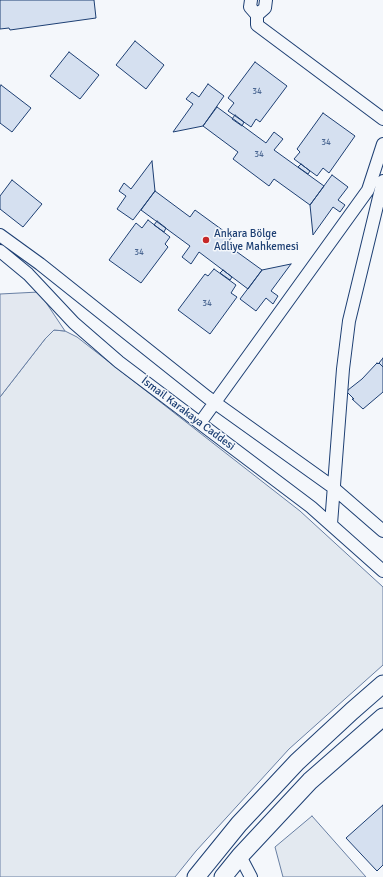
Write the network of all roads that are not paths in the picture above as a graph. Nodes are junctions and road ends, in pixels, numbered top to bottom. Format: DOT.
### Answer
graph roads {
  1 [pos="251,0"];
  2 [pos="266,0"];
  3 [pos="257,15"];
  4 [pos="383,119"];
  5 [pos="383,144"];
  6 [pos="383,181"];
  7 [pos="0,235"];
  8 [pos="0,251"];
  9 [pos="216,402"];
  10 [pos="200,423"];
  11 [pos="334,489"];
  12 [pos="331,524"];
  13 [pos="383,531"];
  14 [pos="383,571"];
  15 [pos="383,684"];
  16 [pos="383,716"];
  17 [pos="240,856"];
  18 [pos="196,877"];
  19 [pos="223,877"];
  20 [pos="251,877"];
  1 -- 3 [label="street"];
  2 -- 3 [label="street"];
  3 -- 4 [label="street"];
  5 -- 9 [label="street"];
  6 -- 11 [label="street"];
  7 -- 9 [label="street"];
  8 -- 10 [label="street, İsmail Karakaya Caddesi"];
  9 -- 10 [label="street"];
  9 -- 11 [label="street"];
  10 -- 12 [label="street, İsmail Karakaya Caddesi"];
  11 -- 12 [label="street"];
  11 -- 13 [label="street"];
  12 -- 14 [label="street, İsmail Karakaya Caddesi"];
  15 -- 18 [label="street"];
  16 -- 17 [label="street"];
  17 -- 19 [label="street"];
  17 -- 20 [label="street"];
}
